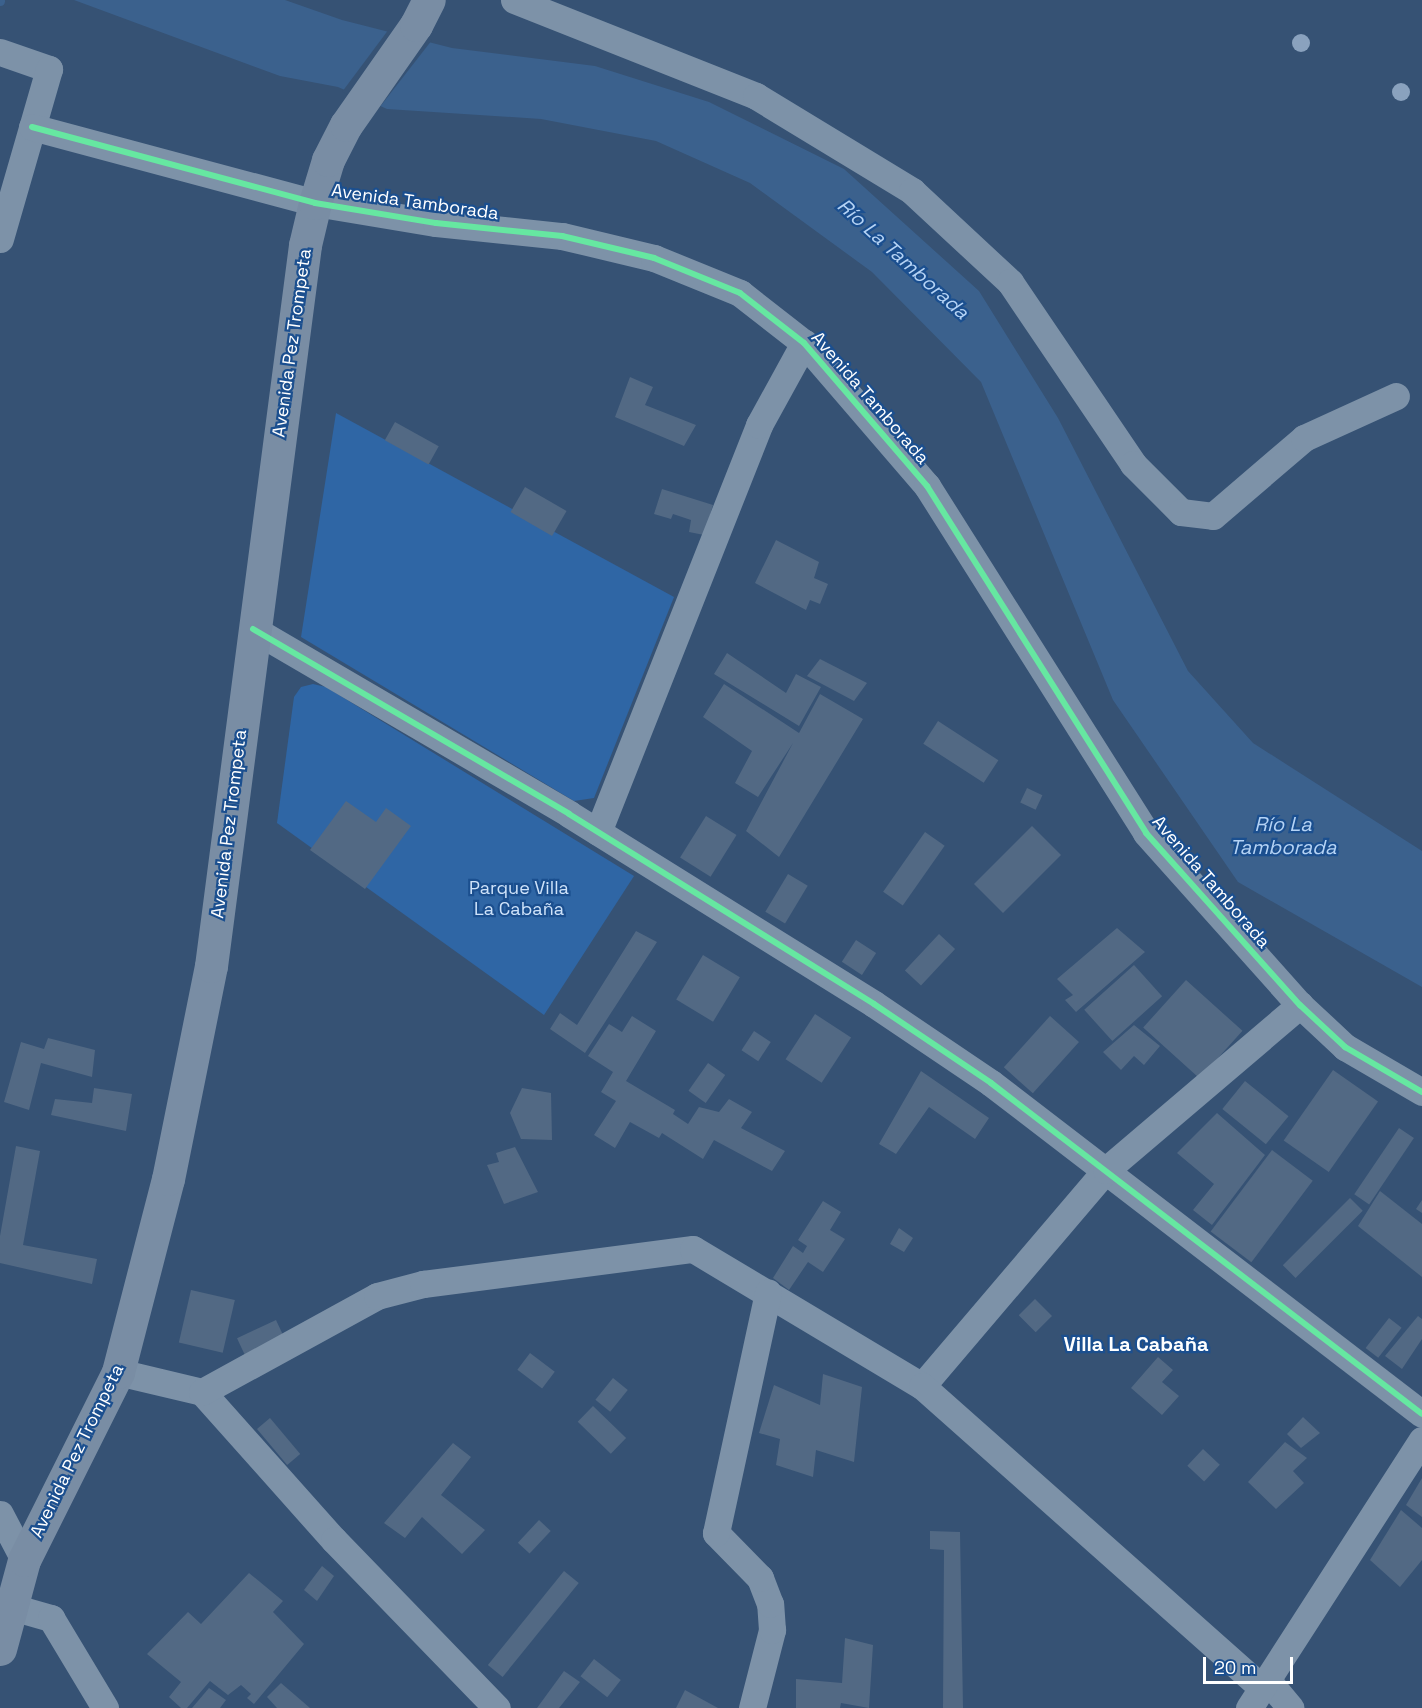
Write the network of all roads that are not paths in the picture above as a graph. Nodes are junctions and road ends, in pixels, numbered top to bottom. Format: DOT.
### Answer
graph roads {
  1 [pos="514,0"];
  2 [pos="423,13"];
  3 [pos="0,52"];
  4 [pos="32,127"];
  5 [pos="315,203"];
  6 [pos="0,239"];
  7 [pos="804,343"];
  8 [pos="1396,396"];
  9 [pos="253,629"];
  10 [pos="598,832"];
  11 [pos="1300,1005"];
  12 [pos="1422,1092"];
  13 [pos="1106,1170"];
  14 [pos="768,1293"];
  15 [pos="118,1372"];
  16 [pos="922,1386"];
  17 [pos="202,1392"];
  18 [pos="1422,1414"];
  19 [pos="1422,1440"];
  20 [pos="0,1514"];
  21 [pos="12,1558"];
  22 [pos="12,1607"];
  23 [pos="0,1649"];
  24 [pos="1259,1692"];
  25 [pos="105,1708"];
  26 [pos="498,1708"];
  27 [pos="752,1708"];
  28 [pos="1291,1708"];
  1 -- 8 [label="street"];
  2 -- 5 [label="main road, Avenida Pez Trompeta"];
  3 -- 4 [label="street"];
  4 -- 5 [label="street, Avenida Tamborada"];
  4 -- 6 [label="street"];
  5 -- 7 [label="street, Avenida Tamborada"];
  5 -- 9 [label="main road, Avenida Pez Trompeta"];
  7 -- 10 [label="street"];
  7 -- 11 [label="street, Avenida Tamborada"];
  9 -- 10 [label="street"];
  9 -- 15 [label="main road, Avenida Pez Trompeta"];
  10 -- 13 [label="street"];
  11 -- 12 [label="street, Avenida Tamborada"];
  11 -- 13 [label="street"];
  13 -- 16 [label="street"];
  13 -- 18 [label="street"];
  14 -- 16 [label="street"];
  14 -- 17 [label="street"];
  14 -- 27 [label="street"];
  15 -- 17 [label="street"];
  15 -- 21 [label="main road, Avenida Pez Trompeta"];
  16 -- 24 [label="street"];
  17 -- 26 [label="street"];
  19 -- 24 [label="street"];
  20 -- 21 [label="street"];
  21 -- 22 [label="main road, Avenida Pez Trompeta"];
  22 -- 23 [label="main road, Avenida Pez Trompeta"];
  22 -- 25 [label="street"];
  24 -- 28 [label="street"];
}
